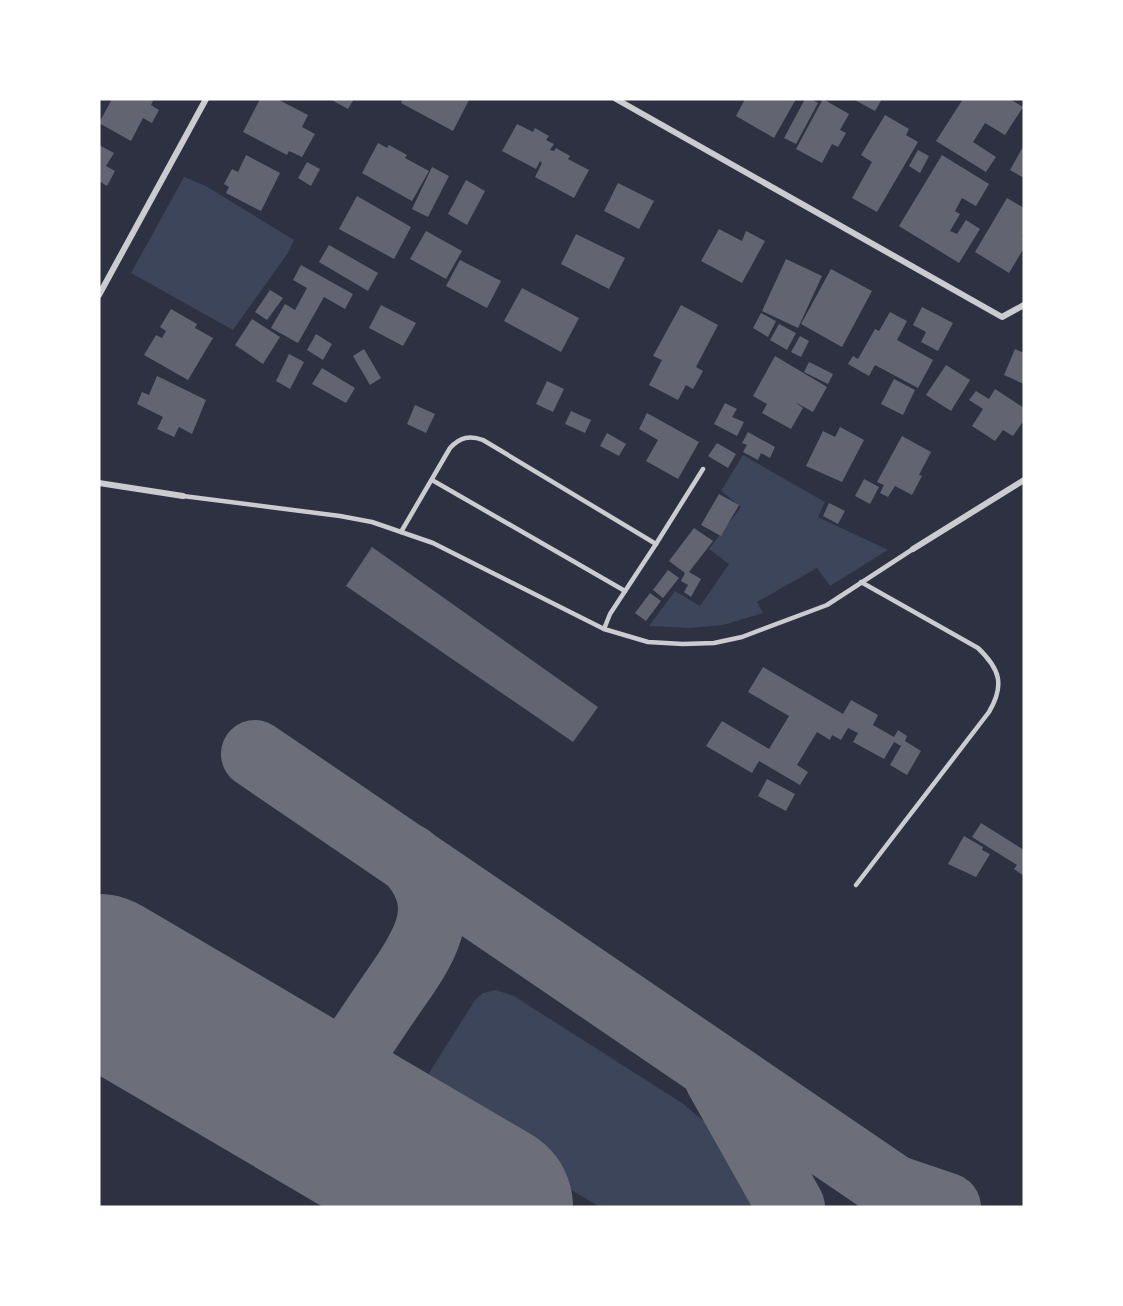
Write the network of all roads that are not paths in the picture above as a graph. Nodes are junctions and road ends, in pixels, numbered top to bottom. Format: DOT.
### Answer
graph roads {
  1 [pos="206,99"];
  2 [pos="616,99"];
  3 [pos="99,295"];
  4 [pos="1024,305"];
  5 [pos="703,469"];
  6 [pos="432,480"];
  7 [pos="1024,480"];
  8 [pos="99,483"];
  9 [pos="183,496"];
  10 [pos="401,532"];
  11 [pos="657,544"];
  12 [pos="913,549"];
  13 [pos="861,582"];
  14 [pos="625,591"];
  15 [pos="604,629"];
  16 [pos="856,885"];
  1 -- 3 [label="street"];
  2 -- 4 [label="street"];
  5 -- 11 [label="lane"];
  6 -- 10 [label="lane"];
  6 -- 11 [label="lane"];
  6 -- 14 [label="lane"];
  7 -- 12 [label="street"];
  8 -- 9 [label="street"];
  9 -- 10 [label="lane"];
  10 -- 15 [label="lane"];
  11 -- 14 [label="lane"];
  12 -- 13 [label="lane"];
  13 -- 15 [label="lane"];
  13 -- 16 [label="lane"];
  14 -- 15 [label="lane"];
}
